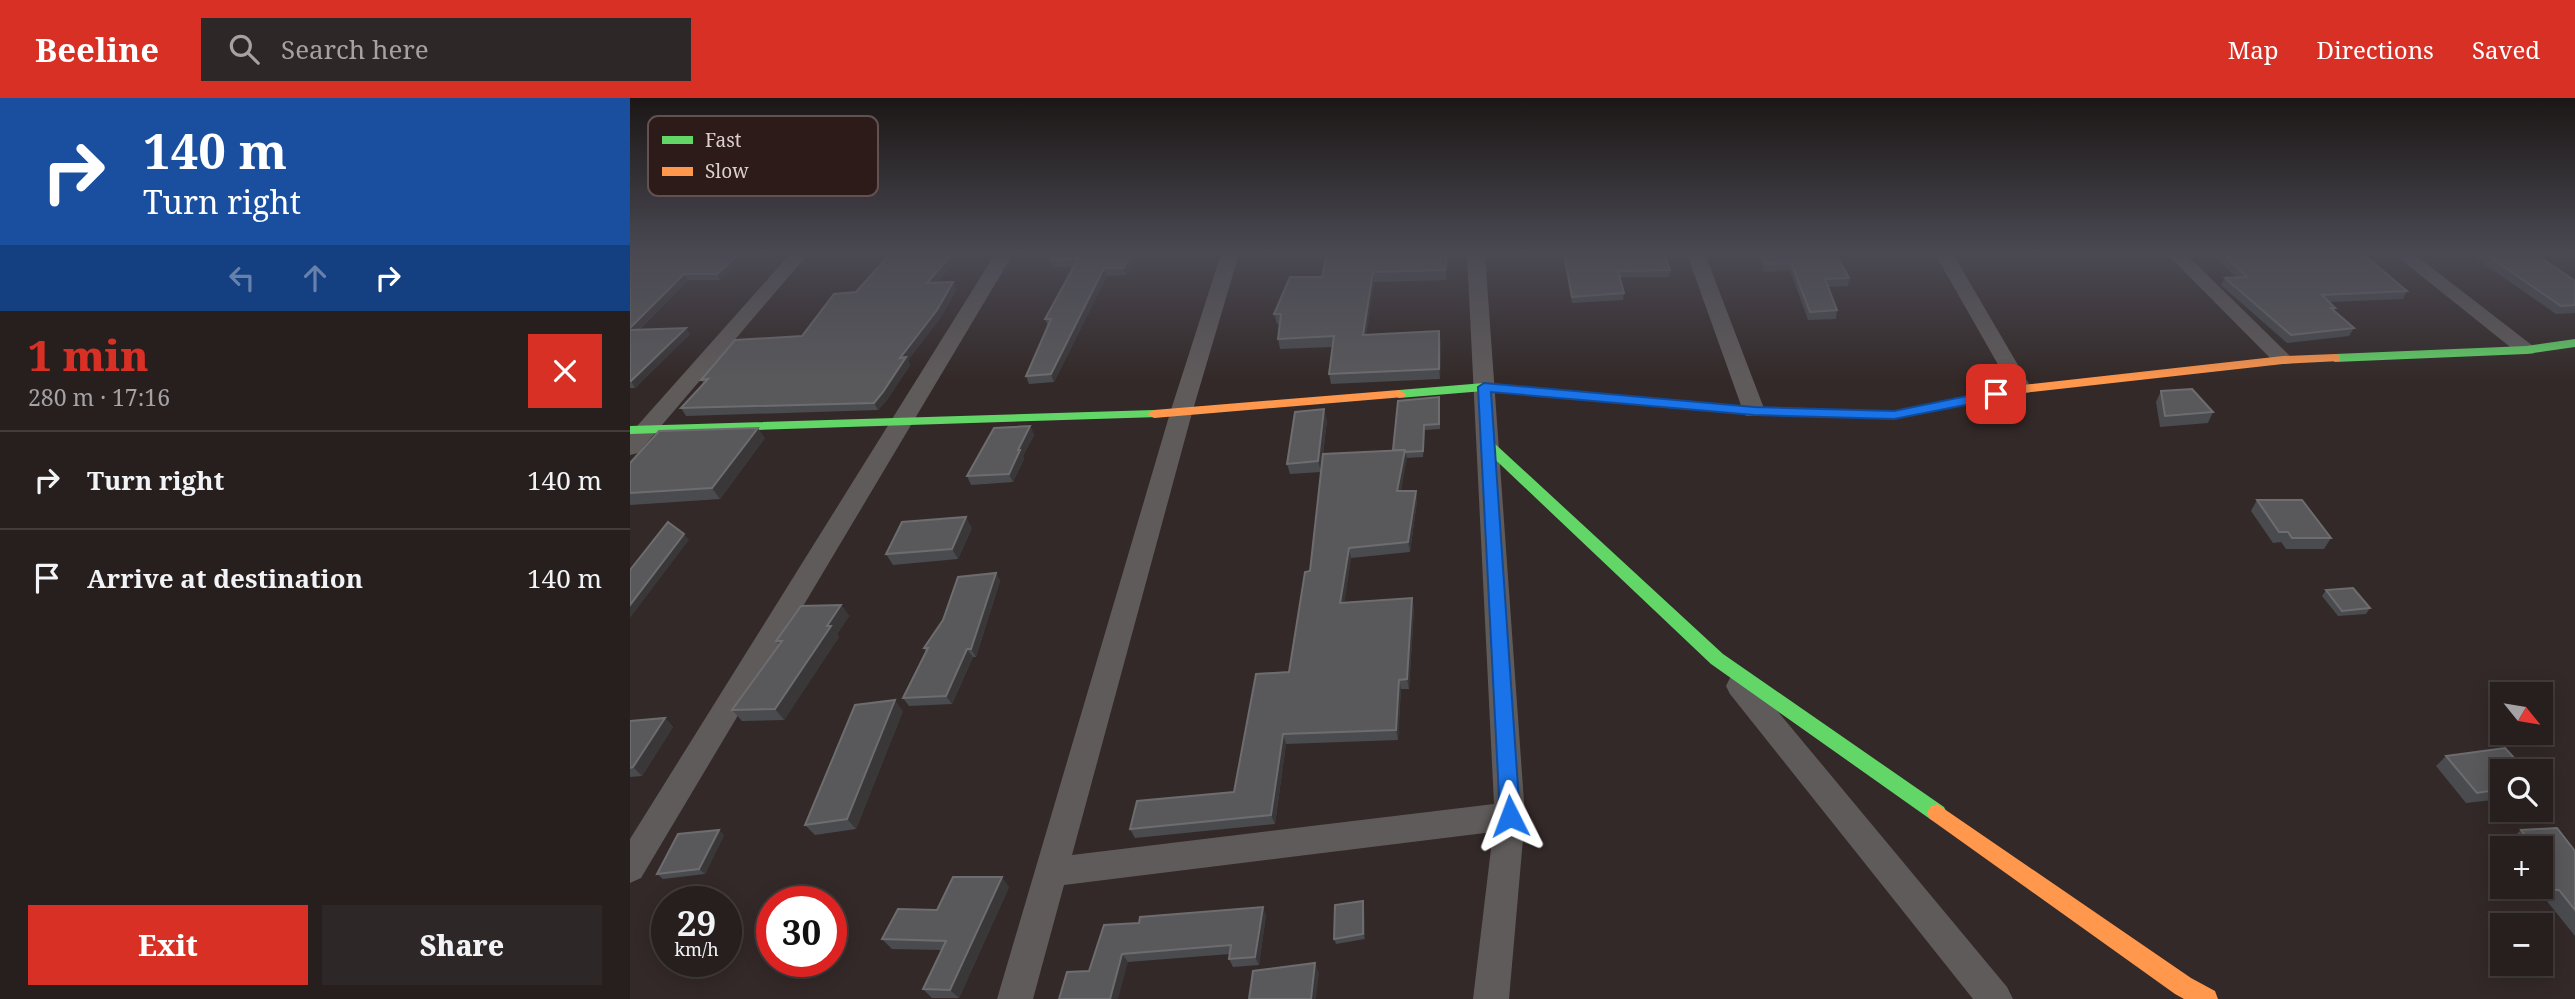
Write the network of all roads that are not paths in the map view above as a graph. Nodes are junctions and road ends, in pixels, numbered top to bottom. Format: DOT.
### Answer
graph roads {
  1 [pos="761,296"];
  2 [pos="978,296"];
  3 [pos="1217,296"];
  4 [pos="1479,296"];
  5 [pos="1712,296"];
  6 [pos="1968,296"];
  7 [pos="2218,296"];
  8 [pos="2457,296"];
  9 [pos="2575,343"];
  10 [pos="2526,350"];
  11 [pos="2283,360"];
  12 [pos="1484,387"];
  13 [pos="2022,389"];
  14 [pos="1754,411"];
  15 [pos="1181,413"];
  16 [pos="900,423"];
  17 [pos="638,430"];
  18 [pos="1488,445"];
  19 [pos="630,448"];
  20 [pos="1717,659"];
  21 [pos="1510,816"];
  22 [pos="630,868"];
  23 [pos="1050,872"];
  24 [pos="1015,999"];
  25 [pos="1492,999"];
  26 [pos="1996,999"];
  27 [pos="2207,999"];
  1 -- 17 [label="street"];
  2 -- 16 [label="street"];
  3 -- 15 [label="street"];
  4 -- 12 [label="street"];
  5 -- 14 [label="street"];
  6 -- 13 [label="street"];
  7 -- 11 [label="street"];
  8 -- 10 [label="street"];
  9 -- 10 [label="street"];
  10 -- 11 [label="street"];
  11 -- 13 [label="street"];
  12 -- 14 [label="street"];
  12 -- 15 [label="street"];
  12 -- 18 [label="street"];
  13 -- 14 [label="street"];
  15 -- 16 [label="street"];
  15 -- 23 [label="street"];
  16 -- 17 [label="street"];
  16 -- 22 [label="street"];
  17 -- 19 [label="street"];
  18 -- 20 [label="street"];
  18 -- 21 [label="street"];
  20 -- 26 [label="street"];
  20 -- 27 [label="street"];
  21 -- 23 [label="street"];
  21 -- 25 [label="street"];
  23 -- 24 [label="street"];
}
